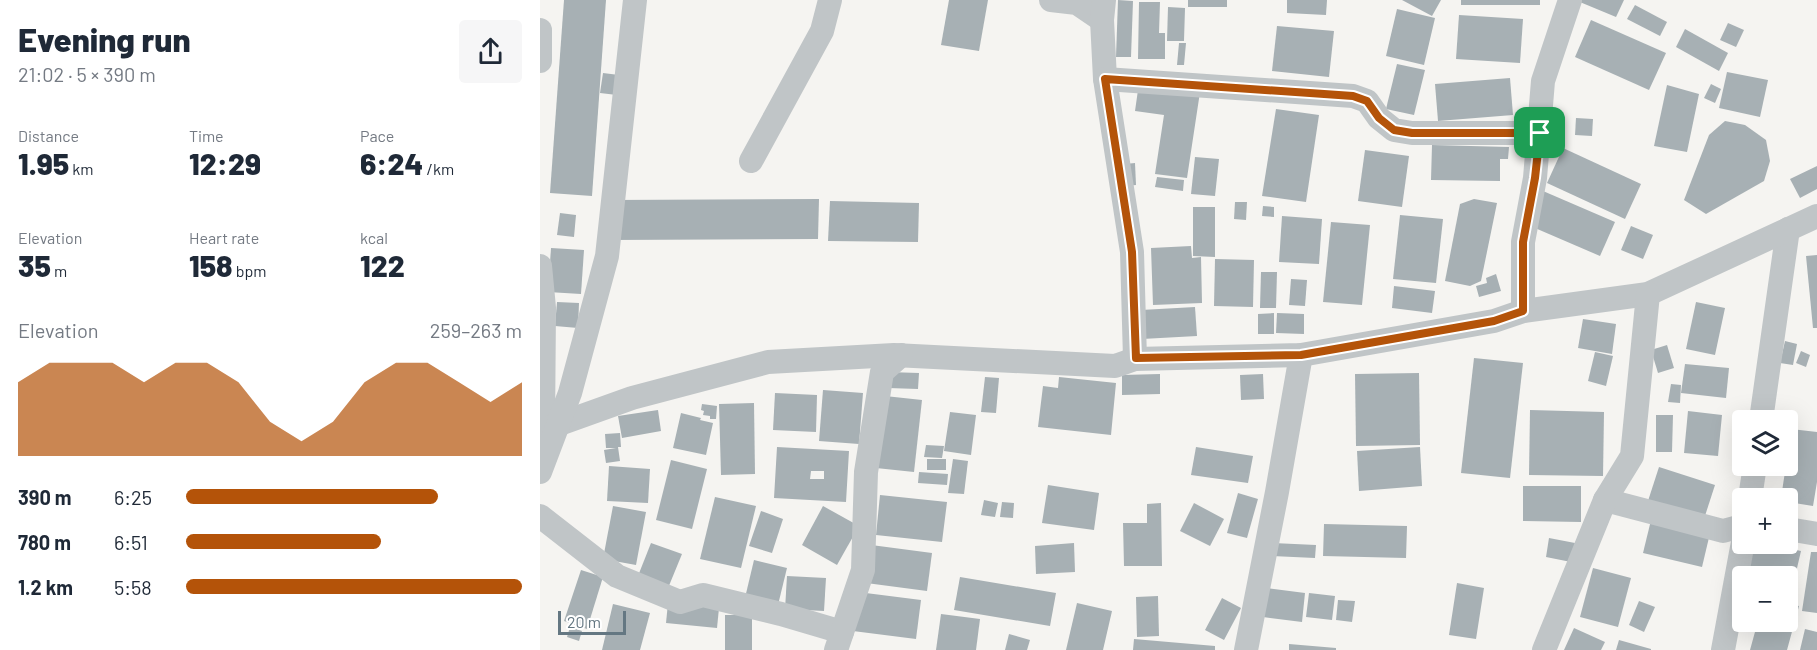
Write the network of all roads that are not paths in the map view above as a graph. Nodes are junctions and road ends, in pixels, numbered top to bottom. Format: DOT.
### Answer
graph roads {
  1 [pos="635,0"];
  2 [pos="830,0"];
  3 [pos="1051,0"];
  4 [pos="1570,0"];
  5 [pos="1103,10"];
  6 [pos="540,30"];
  7 [pos="540,61"];
  8 [pos="1105,79"];
  9 [pos="1540,133"];
  10 [pos="751,161"];
  11 [pos="1817,216"];
  12 [pos="1788,229"];
  13 [pos="540,266"];
  14 [pos="1648,294"];
  15 [pos="1523,311"];
  16 [pos="901,355"];
  17 [pos="1301,355"];
  18 [pos="1136,358"];
  19 [pos="1762,410"];
  20 [pos="547,429"];
  21 [pos="540,472"];
  22 [pos="1605,500"];
  23 [pos="540,516"];
  24 [pos="1732,529"];
  25 [pos="1798,531"];
  26 [pos="1817,534"];
  27 [pos="1741,554"];
  28 [pos="839,641"];
  29 [pos="1246,650"];
  30 [pos="1544,650"];
  31 [pos="1723,650"];
  1 -- 20 [label="street"];
  2 -- 10 [label="street"];
  3 -- 5 [label="street"];
  4 -- 9 [label="street"];
  5 -- 8 [label="street"];
  6 -- 7 [label="street"];
  8 -- 9 [label="street"];
  8 -- 18 [label="street"];
  9 -- 15 [label="street"];
  11 -- 12 [label="street"];
  12 -- 14 [label="street"];
  12 -- 19 [label="street"];
  13 -- 20 [label="street"];
  14 -- 15 [label="street"];
  14 -- 22 [label="street"];
  15 -- 17 [label="street"];
  16 -- 18 [label="street"];
  16 -- 20 [label="street"];
  16 -- 28 [label="street"];
  17 -- 18 [label="street"];
  17 -- 29 [label="street"];
  20 -- 21 [label="street"];
  22 -- 24 [label="street"];
  22 -- 30 [label="street"];
  23 -- 28 [label="street"];
  25 -- 26 [label="street"];
  27 -- 31 [label="street"];
}
